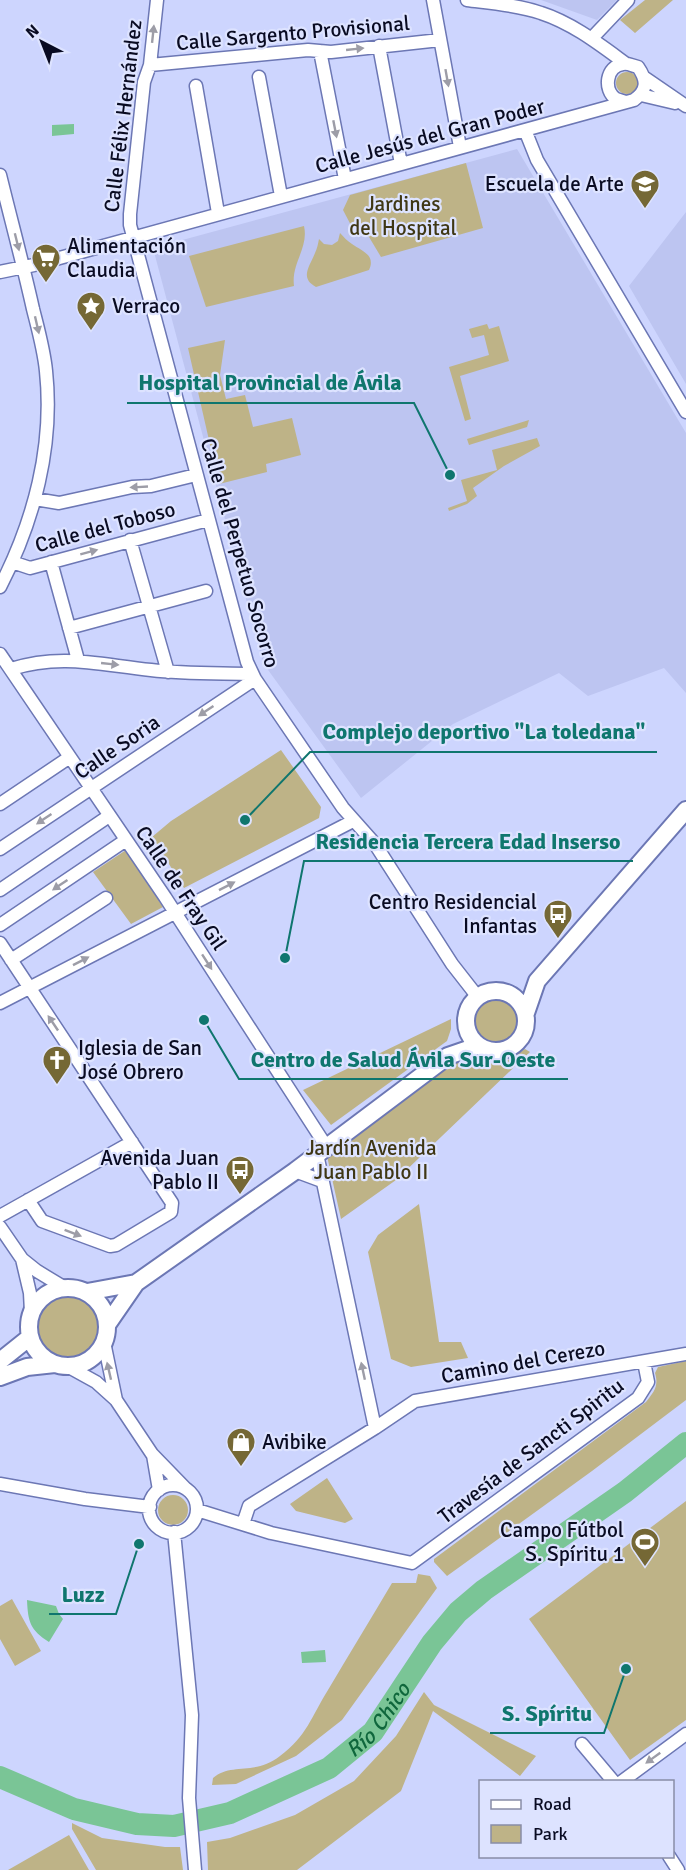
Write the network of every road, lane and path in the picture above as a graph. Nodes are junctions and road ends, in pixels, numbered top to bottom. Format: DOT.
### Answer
graph roads {
  1 [pos="156,0"];
  2 [pos="433,0"];
  3 [pos="467,0"];
  4 [pos="628,0"];
  5 [pos="592,38"];
  6 [pos="440,40"];
  7 [pos="379,46"];
  8 [pos="320,51"];
  9 [pos="625,63"];
  10 [pos="150,64"];
  11 [pos="611,72"];
  12 [pos="259,77"];
  13 [pos="645,78"];
  14 [pos="196,87"];
  15 [pos="609,90"];
  16 [pos="641,95"];
  17 [pos="626,102"];
  18 [pos="686,107"];
  19 [pos="589,113"];
  20 [pos="525,130"];
  21 [pos="460,147"];
  22 [pos="401,164"];
  23 [pos="0,176"];
  24 [pos="345,179"];
  25 [pos="281,196"];
  26 [pos="4,211"];
  27 [pos="218,213"];
  28 [pos="133,237"];
  29 [pos="23,268"];
  30 [pos="0,272"];
  31 [pos="686,412"];
  32 [pos="196,475"];
  33 [pos="35,499"];
  34 [pos="208,520"];
  35 [pos="130,540"];
  36 [pos="12,562"];
  37 [pos="51,562"];
  38 [pos="0,588"];
  39 [pos="206,591"];
  40 [pos="149,607"];
  41 [pos="69,628"];
  42 [pos="0,654"];
  43 [pos="78,660"];
  44 [pos="10,669"];
  45 [pos="168,672"];
  46 [pos="253,676"];
  47 [pos="70,758"];
  48 [pos="90,788"];
  49 [pos="0,804"];
  50 [pos="686,810"];
  51 [pos="109,816"];
  52 [pos="353,821"];
  53 [pos="126,840"];
  54 [pos="0,849"];
  55 [pos="0,890"];
  56 [pos="106,898"];
  57 [pos="175,913"];
  58 [pos="0,925"];
  59 [pos="0,943"];
  60 [pos="11,960"];
  61 [pos="537,981"];
  62 [pos="29,988"];
  63 [pos="510,994"];
  64 [pos="477,996"];
  65 [pos="0,1004"];
  66 [pos="526,1013"];
  67 [pos="466,1030"];
  68 [pos="477,1046"];
  69 [pos="448,1056"];
  70 [pos="132,1142"];
  71 [pos="322,1150"];
  72 [pos="295,1171"];
  73 [pos="322,1182"];
  74 [pos="28,1200"];
  75 [pos="0,1216"];
  76 [pos="0,1227"];
  77 [pos="22,1259"];
  78 [pos="136,1283"];
  79 [pos="65,1288"];
  80 [pos="87,1292"];
  81 [pos="31,1312"];
  82 [pos="106,1334"];
  83 [pos="30,1337"];
  84 [pos="686,1354"];
  85 [pos="0,1361"];
  86 [pos="644,1362"];
  87 [pos="61,1365"];
  88 [pos="0,1377"];
  89 [pos="116,1400"];
  90 [pos="375,1428"];
  91 [pos="152,1454"];
  92 [pos="0,1484"];
  93 [pos="185,1488"];
  94 [pos="159,1490"];
  95 [pos="150,1507"];
  96 [pos="197,1510"];
  97 [pos="243,1524"];
  98 [pos="174,1532"];
  99 [pos="686,1734"];
  100 [pos="582,1744"];
  101 [pos="612,1780"];
  102 [pos="624,1780"];
  103 [pos="195,1870"];
  10 -- 1 [label="street, Calle Félix Hernández, one-way"];
  2 -- 6 [label="street"];
  3 -- 5 [label="street"];
  4 -- 5 [label="street"];
  5 -- 9 [label="street"];
  5 -- 11 [label="street"];
  6 -- 7 [label="street, Calle Sargento Provisional"];
  6 -- 21 [label="street, one-way"];
  8 -- 7 [label="street, Calle Sargento Provisional, one-way"];
  7 -- 22 [label="street"];
  8 -- 10 [label="street, Calle Sargento Provisional"];
  8 -- 24 [label="street, one-way"];
  9 -- 11 [label="street"];
  9 -- 13 [label="street"];
  10 -- 28 [label="street, Calle Félix Hernández"];
  11 -- 15 [label="street"];
  12 -- 25 [label="street"];
  13 -- 16 [label="street"];
  13 -- 18 [label="street"];
  14 -- 27 [label="street"];
  15 -- 17 [label="street"];
  15 -- 19 [label="street"];
  16 -- 17 [label="street"];
  16 -- 18 [label="street"];
  17 -- 19 [label="street, Calle Jesús del Gran Poder"];
  19 -- 20 [label="street, Calle Jesús del Gran Poder"];
  20 -- 21 [label="street, Calle Jesús del Gran Poder"];
  20 -- 31 [label="street"];
  21 -- 22 [label="street, Calle Jesús del Gran Poder"];
  22 -- 24 [label="street, Calle Jesús del Gran Poder"];
  23 -- 26 [label="street"];
  24 -- 25 [label="street, Calle Jesús del Gran Poder"];
  25 -- 27 [label="street, Calle Jesús del Gran Poder"];
  26 -- 29 [label="street, one-way"];
  27 -- 28 [label="street, Calle Jesús del Gran Poder"];
  28 -- 29 [label="street, Calle Jesús del Gran Poder"];
  28 -- 32 [label="street, Calle del Perpetuo Socorro"];
  29 -- 30 [label="street, Calle Jesús del Gran Poder"];
  29 -- 33 [label="street, one-way"];
  32 -- 33 [label="street, one-way"];
  32 -- 34 [label="street, Calle del Perpetuo Socorro"];
  33 -- 36 [label="street"];
  34 -- 35 [label="street, Calle del Toboso"];
  34 -- 46 [label="street, Calle del Perpetuo Socorro"];
  37 -- 35 [label="street, Calle del Toboso, one-way"];
  35 -- 40 [label="street"];
  36 -- 37 [label="street, Calle del Toboso"];
  36 -- 38 [label="street"];
  37 -- 41 [label="street"];
  39 -- 40 [label="street"];
  40 -- 41 [label="street"];
  40 -- 45 [label="street"];
  41 -- 43 [label="street"];
  42 -- 44 [label="street, Calle de Fray Gil"];
  43 -- 44 [label="street"];
  43 -- 45 [label="street, one-way"];
  44 -- 47 [label="street, Calle de Fray Gil"];
  45 -- 46 [label="street"];
  46 -- 48 [label="street, Calle Soria, one-way"];
  46 -- 52 [label="street, Calle del Perpetuo Socorro"];
  47 -- 48 [label="street, Calle de Fray Gil"];
  47 -- 49 [label="street"];
  48 -- 51 [label="street, Calle de Fray Gil"];
  48 -- 54 [label="street, Calle Soria, one-way"];
  50 -- 61 [label="main road"];
  51 -- 53 [label="street, Calle de Fray Gil"];
  51 -- 55 [label="street"];
  57 -- 52 [label="street, one-way"];
  52 -- 64 [label="street, Calle del Perpetuo Socorro"];
  53 -- 57 [label="street, Calle de Fray Gil"];
  53 -- 58 [label="street, one-way"];
  56 -- 60 [label="street"];
  62 -- 57 [label="street, one-way"];
  57 -- 71 [label="street, Calle de Fray Gil, one-way"];
  59 -- 60 [label="street"];
  60 -- 62 [label="street"];
  61 -- 63 [label="main road"];
  61 -- 66 [label="main road"];
  62 -- 65 [label="street"];
  70 -- 62 [label="street, one-way"];
  63 -- 64 [label="main road"];
  63 -- 66 [label="main road"];
  64 -- 67 [label="main road"];
  66 -- 68 [label="main road"];
  67 -- 68 [label="main road"];
  67 -- 69 [label="main road"];
  68 -- 69 [label="main road"];
  69 -- 71 [label="main road"];
  70 -- 74 [label="street"];
  74 -- 70 [label="street, one-way"];
  71 -- 72 [label="main road"];
  71 -- 73 [label="street"];
  72 -- 73 [label="street"];
  72 -- 78 [label="main road"];
  90 -- 73 [label="street, one-way"];
  74 -- 75 [label="street"];
  76 -- 77 [label="street"];
  77 -- 79 [label="street"];
  77 -- 81 [label="street"];
  78 -- 80 [label="main road"];
  78 -- 82 [label="main road"];
  79 -- 80 [label="main road"];
  79 -- 81 [label="main road"];
  80 -- 82 [label="main road"];
  81 -- 83 [label="main road"];
  82 -- 87 [label="main road"];
  89 -- 82 [label="street, one-way"];
  83 -- 85 [label="main road"];
  83 -- 87 [label="main road"];
  84 -- 86 [label="street, Camino del Cerezo"];
  86 -- 90 [label="street, Camino del Cerezo"];
  86 -- 97 [label="street, Travesía de Sancti Spiritu"];
  87 -- 88 [label="main road"];
  87 -- 89 [label="street"];
  89 -- 91 [label="street"];
  90 -- 97 [label="street, Camino del Cerezo"];
  91 -- 93 [label="street"];
  91 -- 94 [label="street"];
  92 -- 95 [label="street"];
  93 -- 94 [label="street"];
  93 -- 96 [label="street"];
  94 -- 95 [label="street"];
  95 -- 98 [label="street"];
  96 -- 97 [label="street"];
  96 -- 98 [label="street"];
  98 -- 103 [label="street"];
  99 -- 102 [label="street, one-way"];
  100 -- 101 [label="street"];
}
